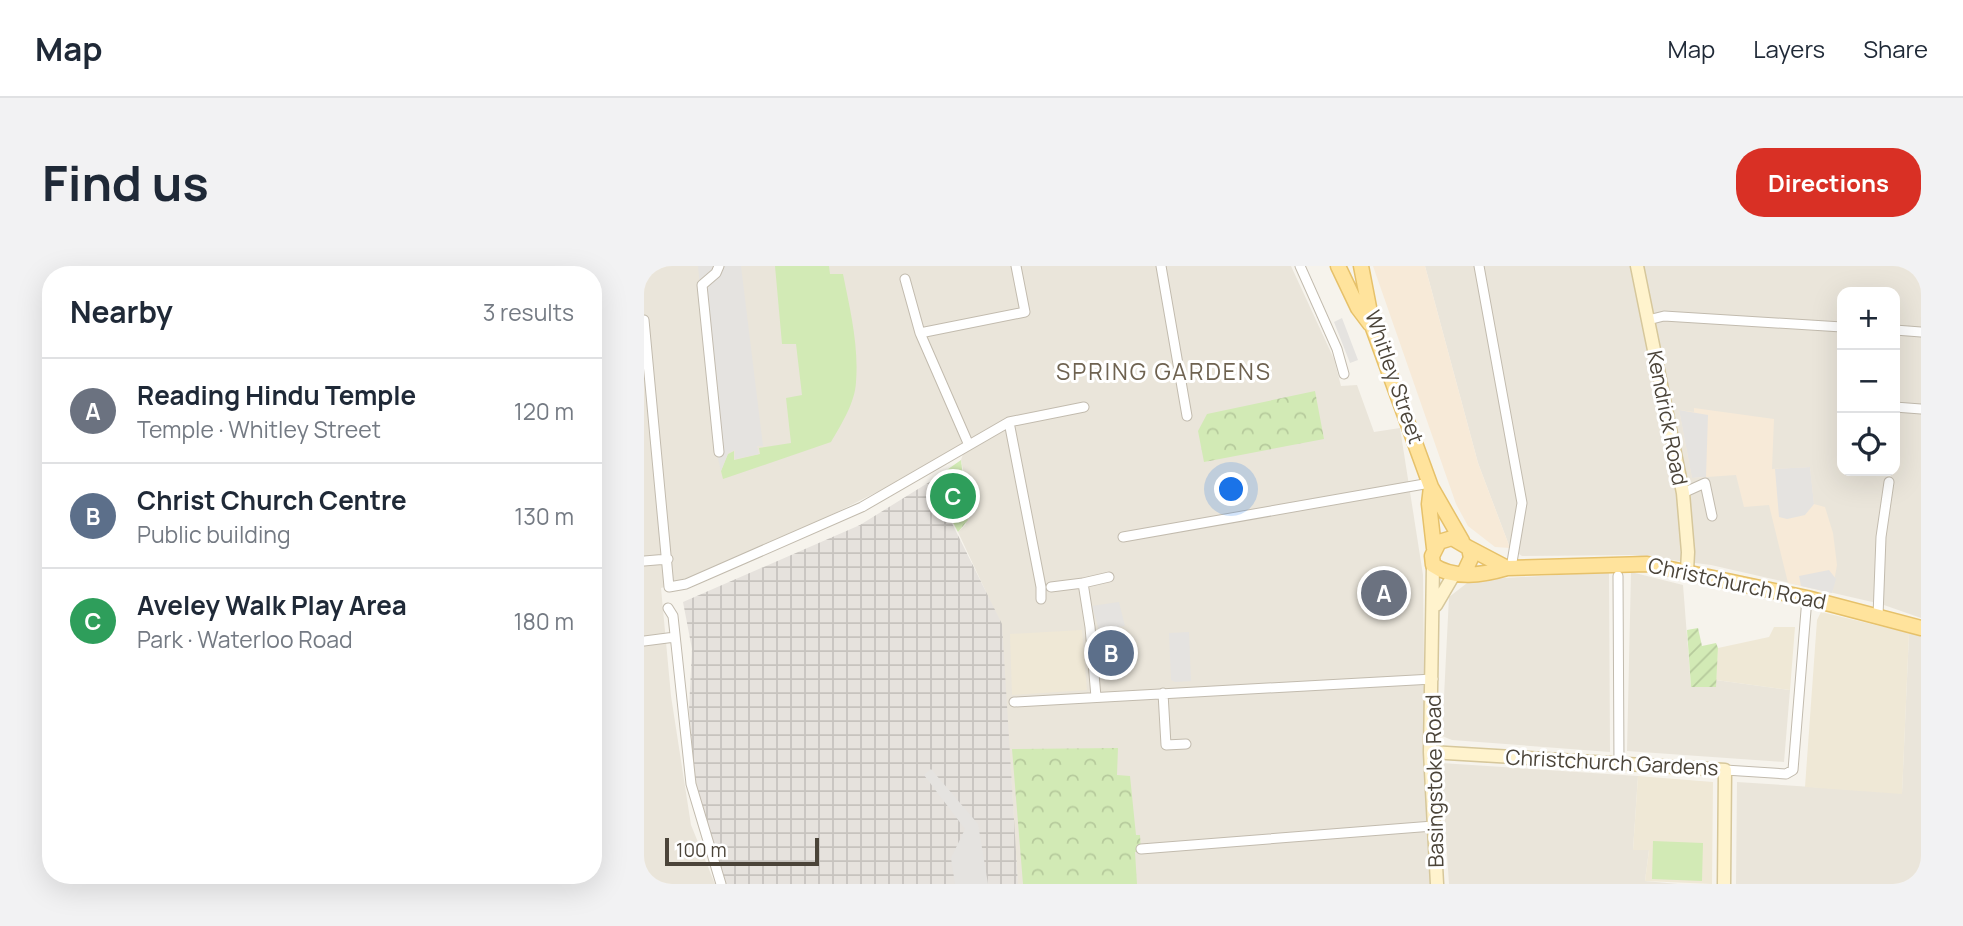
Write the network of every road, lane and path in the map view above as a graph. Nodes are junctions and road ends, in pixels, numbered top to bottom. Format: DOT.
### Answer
graph roads {
  1 [pos="719,266"];
  2 [pos="1016,266"];
  3 [pos="1161,266"];
  4 [pos="1300,266"];
  5 [pos="1338,266"];
  6 [pos="1362,266"];
  7 [pos="1479,266"];
  8 [pos="1637,266"];
  9 [pos="905,279"];
  10 [pos="644,320"];
  11 [pos="1648,320"];
  12 [pos="1837,327"];
  13 [pos="1373,328"];
  14 [pos="1900,330"];
  15 [pos="1921,332"];
  16 [pos="920,333"];
  17 [pos="1344,374"];
  18 [pos="1084,407"];
  19 [pos="1900,407"];
  20 [pos="1921,409"];
  21 [pos="1187,416"];
  22 [pos="1009,422"];
  23 [pos="968,443"];
  24 [pos="719,452"];
  25 [pos="1889,482"];
  26 [pos="1431,485"];
  27 [pos="1682,493"];
  28 [pos="1712,516"];
  29 [pos="1123,537"];
  30 [pos="1466,545"];
  31 [pos="1434,548"];
  32 [pos="668,559"];
  33 [pos="644,561"];
  34 [pos="1433,565"];
  35 [pos="1509,568"];
  36 [pos="1687,570"];
  37 [pos="1459,574"];
  38 [pos="1618,576"];
  39 [pos="1109,577"];
  40 [pos="1083,583"];
  41 [pos="1051,587"];
  42 [pos="1807,598"];
  43 [pos="1041,599"];
  44 [pos="668,608"];
  45 [pos="1434,609"];
  46 [pos="1878,616"];
  47 [pos="1921,628"];
  48 [pos="675,637"];
  49 [pos="644,641"];
  50 [pos="1433,679"];
  51 [pos="1163,693"];
  52 [pos="1096,697"];
  53 [pos="1014,702"];
  54 [pos="1186,744"];
  55 [pos="1430,752"];
  56 [pos="1619,764"];
  57 [pos="1724,770"];
  58 [pos="1433,826"];
  59 [pos="1141,849"];
  60 [pos="721,884"];
  61 [pos="1437,884"];
  62 [pos="1724,884"];
  1 -- 24 [label="street"];
  2 -- 16 [label="street"];
  3 -- 21 [label="street"];
  4 -- 17 [label="street"];
  5 -- 13 [label="main road"];
  6 -- 13 [label="main road, Whitley Street"];
  7 -- 35 [label="street"];
  8 -- 11 [label="street, Kendrick Road"];
  9 -- 16 [label="street"];
  10 -- 32 [label="street"];
  11 -- 12 [label="street"];
  11 -- 27 [label="street, Kendrick Road"];
  13 -- 26 [label="main road, Whitley Street"];
  14 -- 15 [label="street"];
  16 -- 23 [label="street"];
  18 -- 22 [label="street"];
  19 -- 20 [label="street"];
  22 -- 23 [label="street"];
  22 -- 43 [label="street"];
  23 -- 32 [label="street"];
  25 -- 46 [label="street"];
  26 -- 29 [label="street"];
  26 -- 30 [label="main road, Whitley Street"];
  26 -- 31 [label="main road, Whitley Street"];
  27 -- 28 [label="street"];
  27 -- 36 [label="street, Kendrick Road"];
  30 -- 31 [label="main road"];
  30 -- 35 [label="main road"];
  30 -- 37 [label="main road"];
  31 -- 34 [label="main road"];
  32 -- 33 [label="street"];
  34 -- 37 [label="main road"];
  34 -- 45 [label="street"];
  35 -- 36 [label="main road, Christchurch Road"];
  35 -- 37 [label="main road, Christchurch Road"];
  36 -- 42 [label="main road, Christchurch Road"];
  37 -- 45 [label="street"];
  38 -- 56 [label="street"];
  39 -- 40 [label="street"];
  40 -- 41 [label="street"];
  40 -- 52 [label="street"];
  42 -- 46 [label="main road, Christchurch Road"];
  42 -- 57 [label="street, Christchurch Gardens"];
  44 -- 48 [label="street"];
  45 -- 50 [label="street"];
  46 -- 47 [label="main road, Christchurch Road"];
  48 -- 49 [label="street"];
  48 -- 60 [label="street"];
  50 -- 51 [label="street"];
  50 -- 55 [label="street, Basingstoke Road"];
  51 -- 52 [label="street"];
  51 -- 54 [label="street"];
  52 -- 53 [label="street"];
  55 -- 56 [label="street, Christchurch Gardens"];
  55 -- 58 [label="street, Basingstoke Road"];
  56 -- 57 [label="street, Christchurch Gardens"];
  57 -- 62 [label="street"];
  58 -- 59 [label="street"];
  58 -- 61 [label="street, Basingstoke Road"];
}
